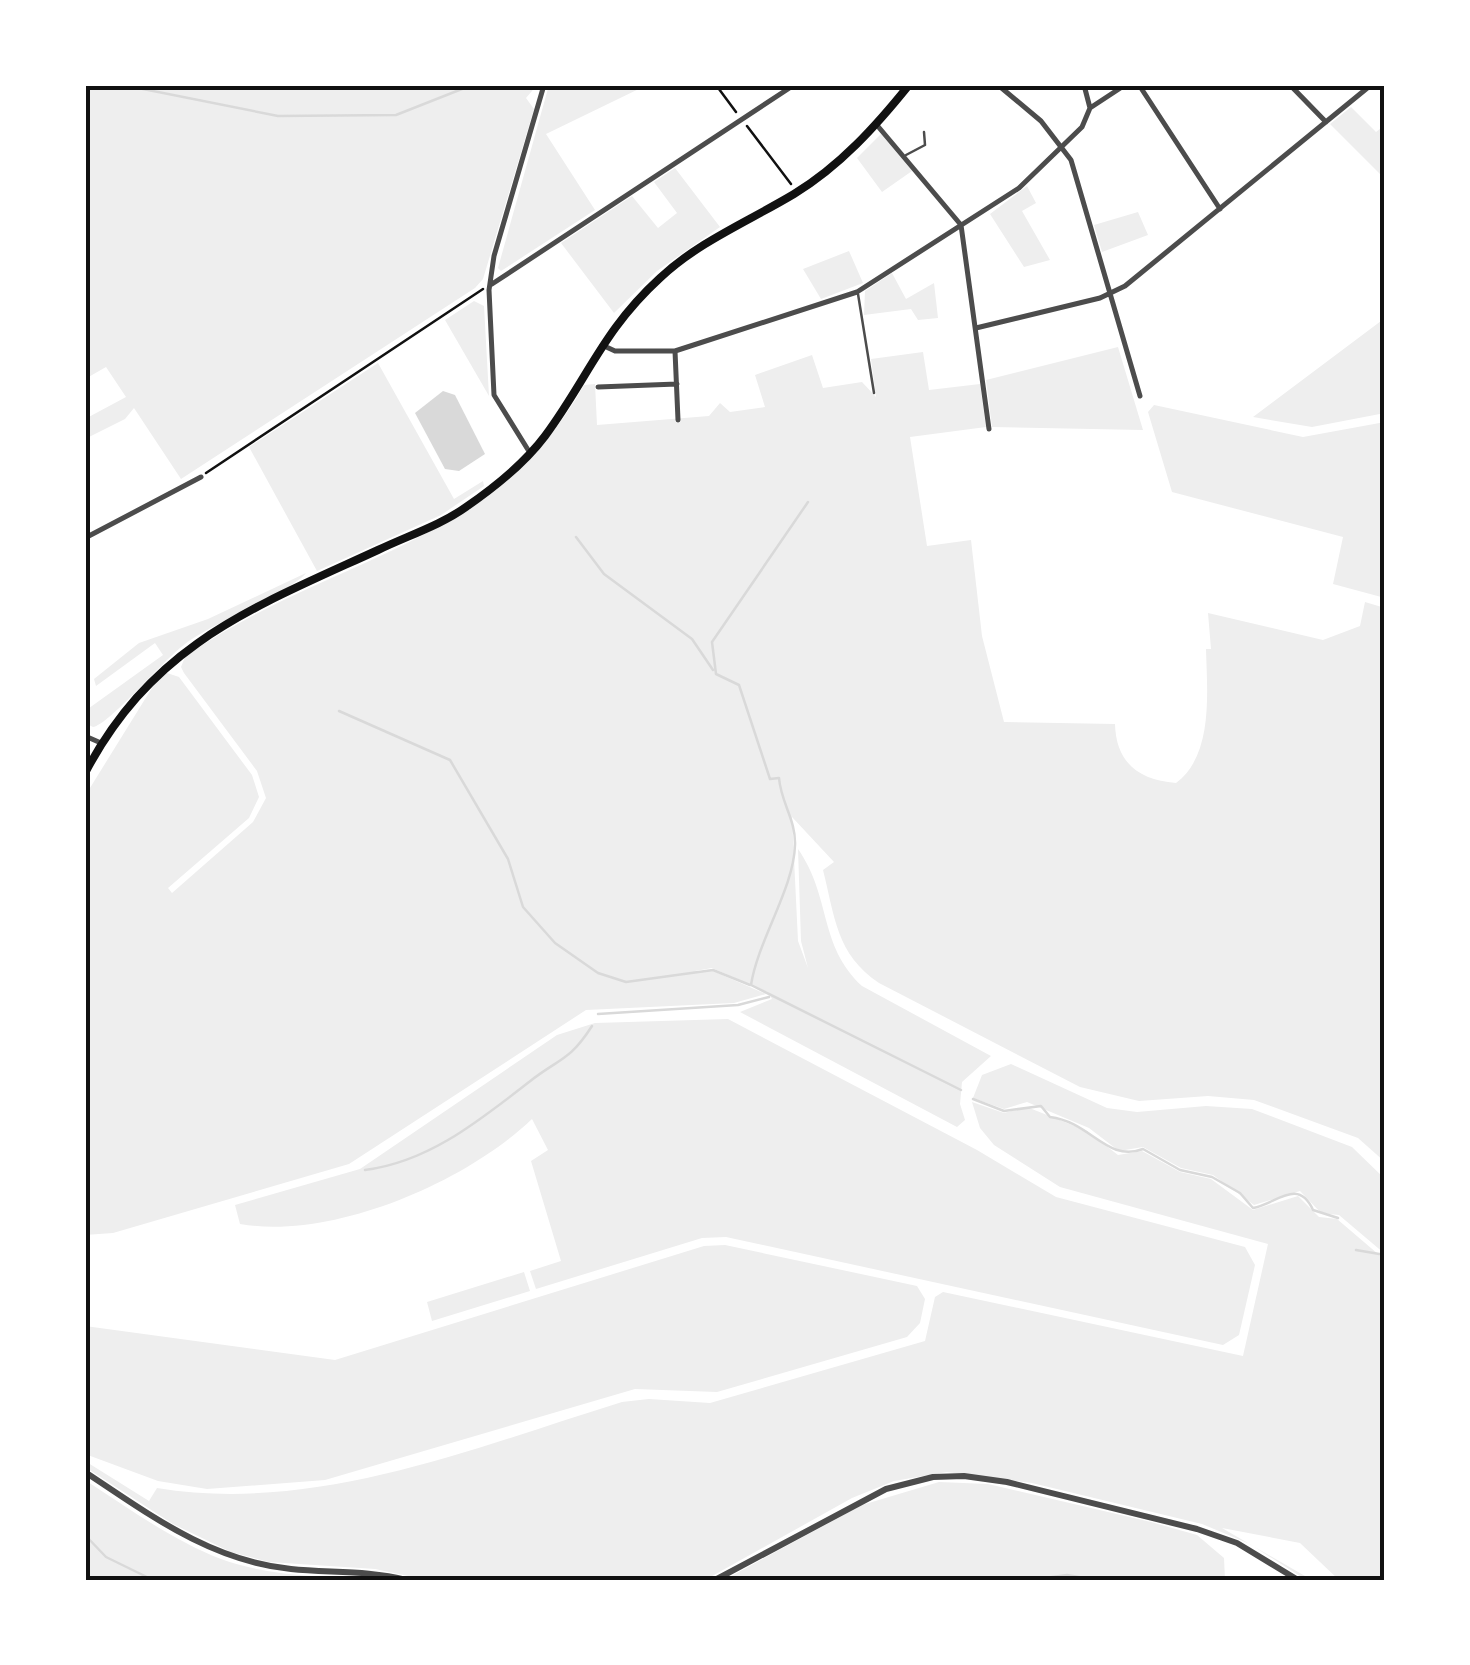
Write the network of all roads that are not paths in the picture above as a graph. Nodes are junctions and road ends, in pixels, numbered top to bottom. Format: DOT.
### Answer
graph roads {
  1 [pos="544,85"];
  2 [pos="794,85"];
  3 [pos="909,85"];
  4 [pos="998,85"];
  5 [pos="1084,85"];
  6 [pos="1124,85"];
  7 [pos="1139,85"];
  8 [pos="1290,85"];
  9 [pos="1370,85"];
  10 [pos="1090,108"];
  11 [pos="1326,122"];
  12 [pos="876,124"];
  13 [pos="924,132"];
  14 [pos="1063,145"];
  15 [pos="904,156"];
  16 [pos="1220,209"];
  17 [pos="960,225"];
  18 [pos="490,286"];
  19 [pos="857,292"];
  20 [pos="1110,294"];
  21 [pos="976,328"];
  22 [pos="600,344"];
  23 [pos="675,351"];
  24 [pos="677,384"];
  25 [pos="598,387"];
  26 [pos="874,394"];
  27 [pos="1140,396"];
  28 [pos="678,420"];
  29 [pos="989,429"];
  30 [pos="530,453"];
  31 [pos="201,477"];
  32 [pos="85,538"];
  33 [pos="85,736"];
  34 [pos="101,742"];
  35 [pos="85,773"];
  36 [pos="85,1472"];
  37 [pos="406,1580"];
  38 [pos="715,1580"];
  39 [pos="1298,1580"];
  1 -- 18 [label="street"];
  2 -- 18 [label="street"];
  3 -- 12 [label="main road"];
  4 -- 14 [label="street"];
  5 -- 10 [label="street"];
  6 -- 10 [label="street"];
  7 -- 16 [label="street"];
  8 -- 11 [label="street"];
  9 -- 11 [label="street"];
  10 -- 14 [label="street"];
  11 -- 16 [label="street"];
  12 -- 15 [label="street"];
  12 -- 22 [label="main road"];
  13 -- 15 [label="lane"];
  14 -- 17 [label="street"];
  14 -- 20 [label="street"];
  15 -- 17 [label="street"];
  16 -- 20 [label="street"];
  17 -- 19 [label="street"];
  17 -- 21 [label="street"];
  18 -- 30 [label="street"];
  19 -- 23 [label="street"];
  19 -- 26 [label="lane"];
  20 -- 21 [label="street"];
  20 -- 27 [label="street"];
  21 -- 29 [label="street"];
  22 -- 23 [label="street"];
  22 -- 30 [label="main road"];
  23 -- 24 [label="street"];
  24 -- 25 [label="street"];
  24 -- 28 [label="street"];
  30 -- 34 [label="main road"];
  31 -- 32 [label="street"];
  33 -- 34 [label="street"];
  34 -- 35 [label="main road"];
  36 -- 37 [label="street"];
  38 -- 39 [label="street"];
}
